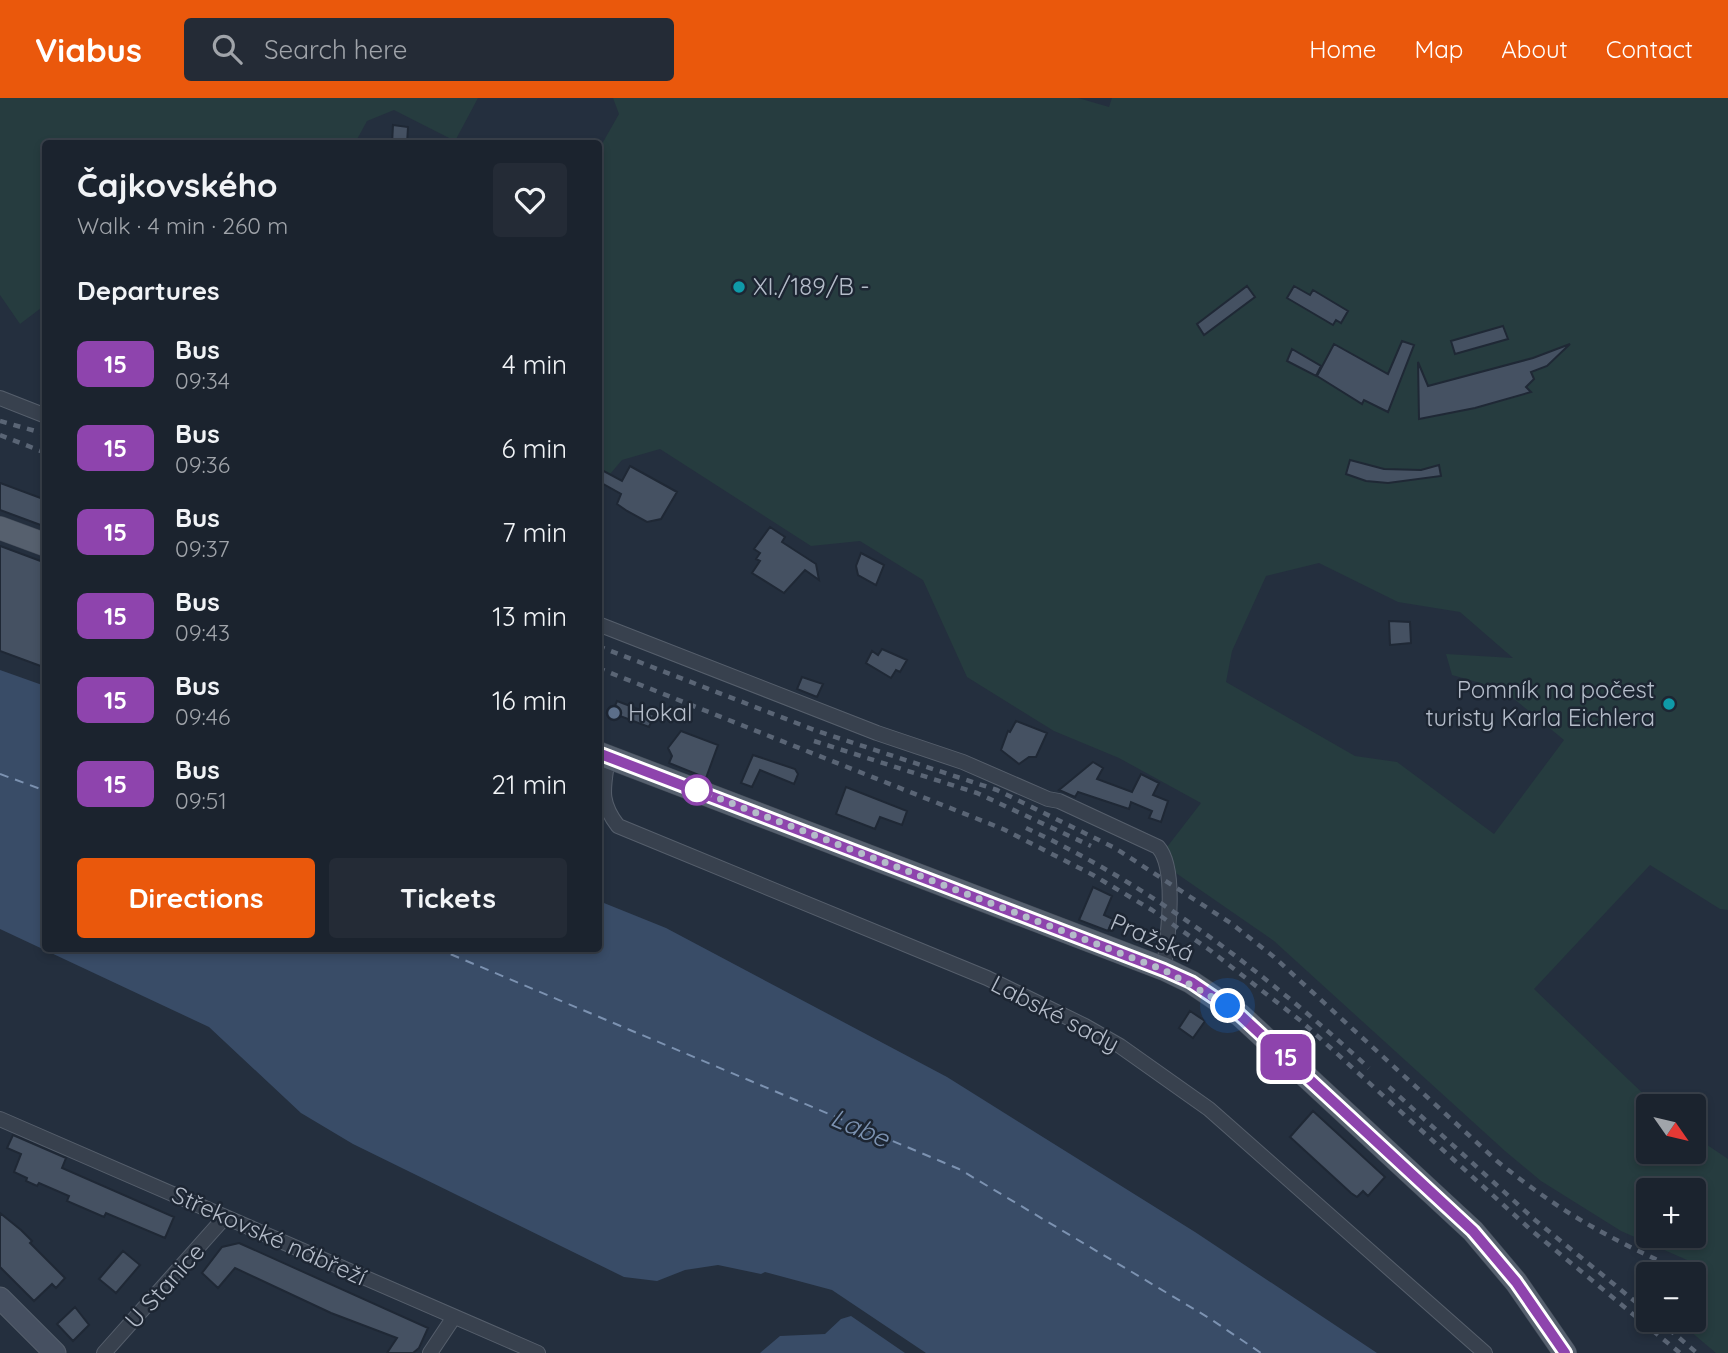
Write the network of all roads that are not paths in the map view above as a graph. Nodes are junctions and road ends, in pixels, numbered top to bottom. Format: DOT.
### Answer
graph roads {
  1 [pos="0,398"];
  2 [pos="42,414"];
  3 [pos="0,527"];
  4 [pos="42,543"];
  5 [pos="602,626"];
  6 [pos="603,755"];
  7 [pos="1164,970"];
  8 [pos="0,1119"];
  9 [pos="225,1217"];
  10 [pos="0,1298"];
  11 [pos="454,1317"];
  12 [pos="55,1353"];
  13 [pos="104,1353"];
  14 [pos="430,1353"];
  15 [pos="538,1353"];
  16 [pos="1485,1353"];
  17 [pos="1565,1353"];
  1 -- 2 [label="street"];
  3 -- 4 [label="main road"];
  5 -- 7 [label="street"];
  6 -- 7 [label="main road, Pražská"];
  6 -- 16 [label="street, Labské sady"];
  7 -- 17 [label="main road, Pražská"];
  8 -- 9 [label="street, Střekovské nábřeží"];
  9 -- 11 [label="street, Střekovské nábřeží"];
  9 -- 13 [label="street, U Stanice"];
  10 -- 12 [label="main road"];
  11 -- 14 [label="street"];
  11 -- 15 [label="street, Střekovské nábřeží"];
}
